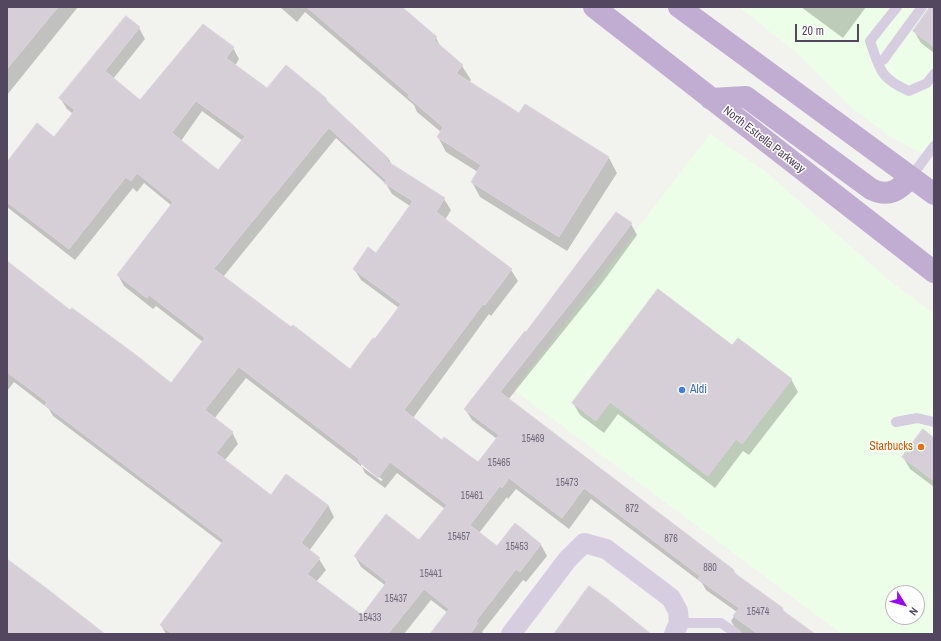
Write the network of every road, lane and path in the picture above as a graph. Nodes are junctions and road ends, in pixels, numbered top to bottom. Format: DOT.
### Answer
graph roads {
  1 [pos="594,7"];
  2 [pos="679,7"];
  3 [pos="897,7"];
  4 [pos="922,7"];
  5 [pos="878,63"];
  6 [pos="934,74"];
  7 [pos="711,99"];
  8 [pos="934,146"];
  9 [pos="911,176"];
  10 [pos="934,194"];
  11 [pos="934,272"];
  12 [pos="896,422"];
  13 [pos="934,422"];
  14 [pos="677,623"];
  15 [pos="511,634"];
  16 [pos="738,634"];
  1 -- 7 [label="main road, North Estrella Parkway"];
  2 -- 9 [label="main road"];
  3 -- 5 [label="lane"];
  4 -- 5 [label="lane"];
  5 -- 6 [label="lane"];
  7 -- 9 [label="main road"];
  7 -- 11 [label="main road, North Estrella Parkway"];
  8 -- 9 [label="lane"];
  9 -- 10 [label="main road"];
  12 -- 13 [label="lane"];
  14 -- 15 [label="street"];
  14 -- 16 [label="lane"];
}
